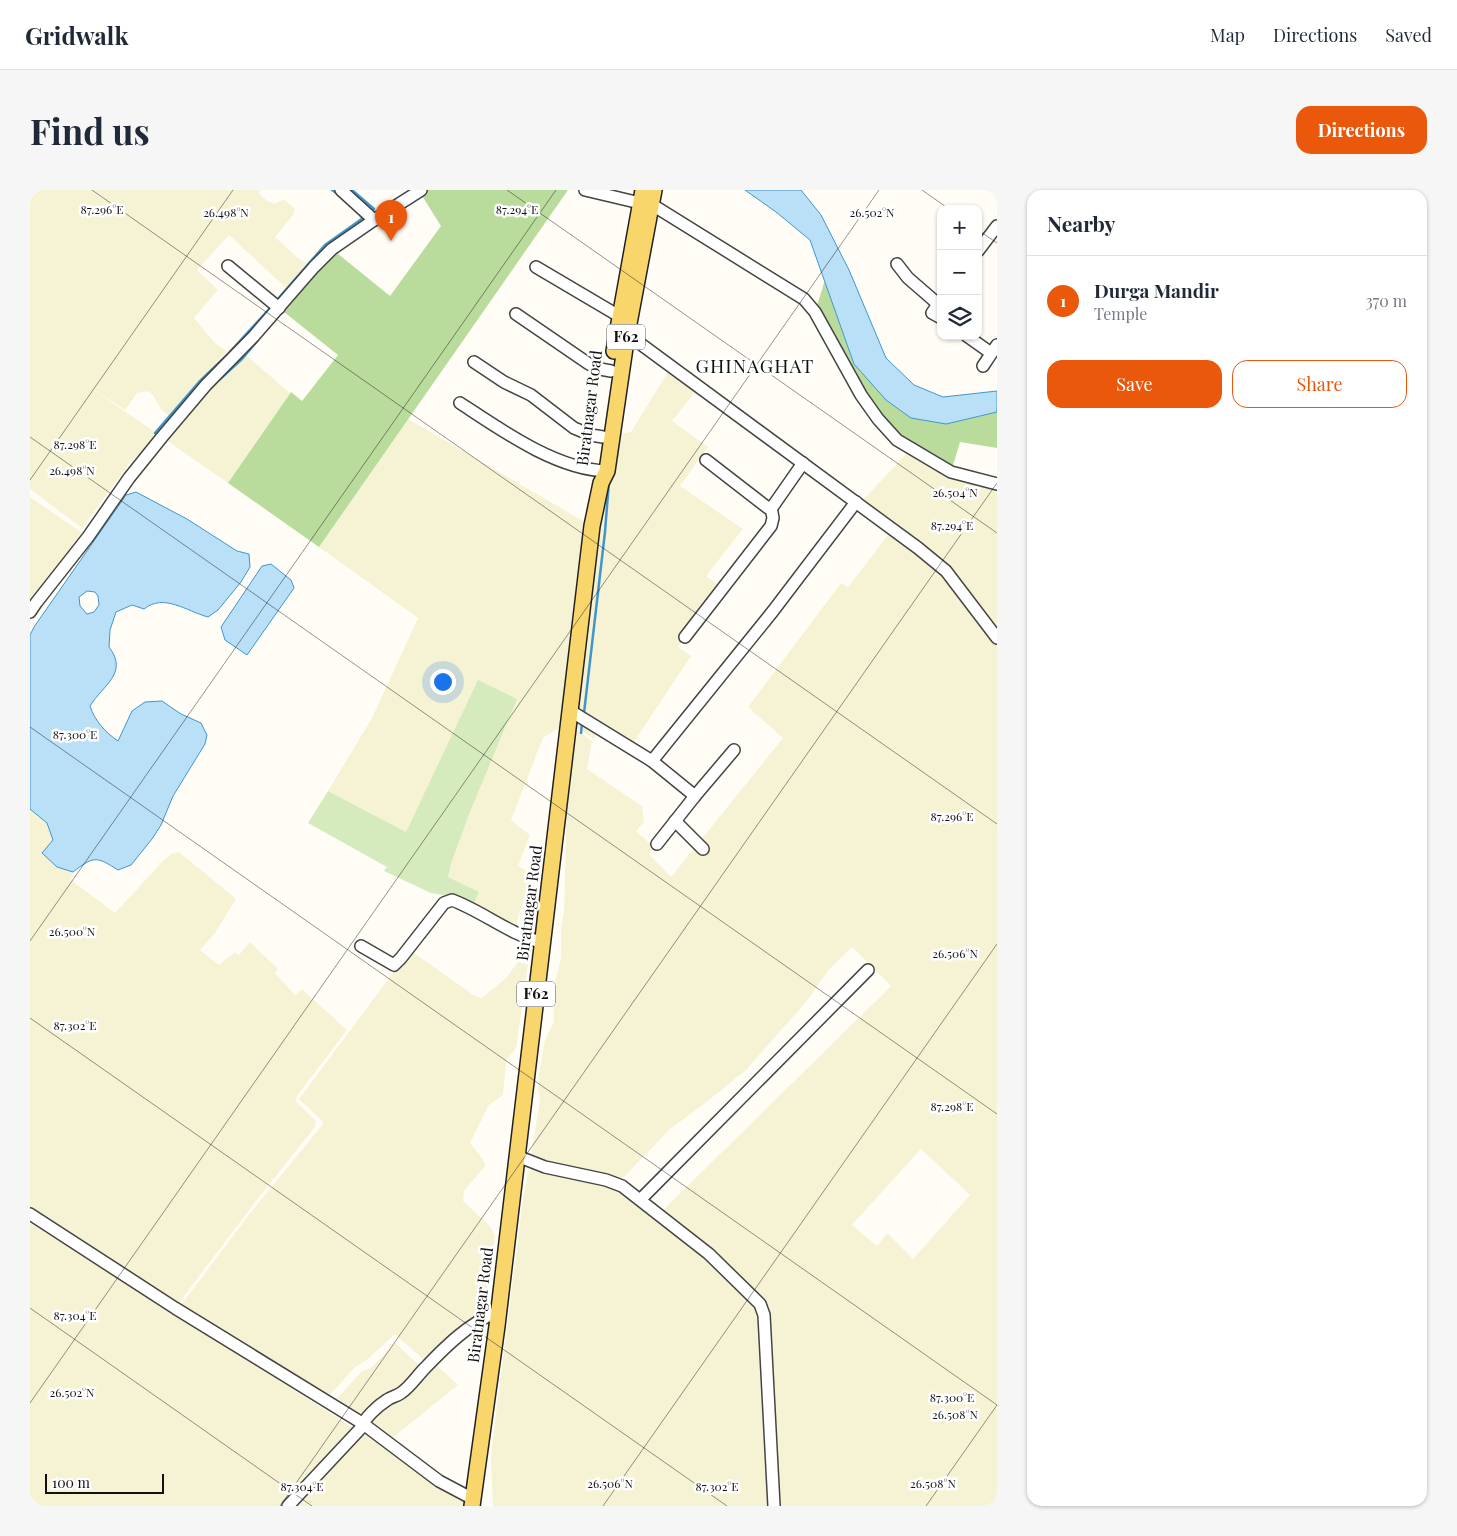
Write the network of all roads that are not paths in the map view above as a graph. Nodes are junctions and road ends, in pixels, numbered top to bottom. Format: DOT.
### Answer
graph roads {
  1 [pos="341,190"];
  2 [pos="421,190"];
  3 [pos="585,190"];
  4 [pos="647,197"];
  5 [pos="374,220"];
  6 [pos="997,226"];
  7 [pos="979,250"];
  8 [pos="896,264"];
  9 [pos="228,266"];
  10 [pos="536,267"];
  11 [pos="937,300"];
  12 [pos="937,305"];
  13 [pos="278,308"];
  14 [pos="516,314"];
  15 [pos="937,315"];
  16 [pos="621,326"];
  17 [pos="975,340"];
  18 [pos="994,349"];
  19 [pos="474,362"];
  20 [pos="983,366"];
  21 [pos="612,371"];
  22 [pos="460,403"];
  23 [pos="603,437"];
  24 [pos="706,460"];
  25 [pos="803,463"];
  26 [pos="601,475"];
  27 [pos="997,484"];
  28 [pos="856,502"];
  29 [pos="771,508"];
  30 [pos="30,612"];
  31 [pos="685,637"];
  32 [pos="997,638"];
  33 [pos="569,710"];
  34 [pos="734,750"];
  35 [pos="652,761"];
  36 [pos="695,796"];
  37 [pos="675,821"];
  38 [pos="657,844"];
  39 [pos="703,849"];
  40 [pos="542,942"];
  41 [pos="362,946"];
  42 [pos="868,970"];
  43 [pos="517,1156"];
  44 [pos="641,1199"];
  45 [pos="30,1214"];
  46 [pos="497,1312"];
  47 [pos="362,1423"];
  48 [pos="473,1502"];
  49 [pos="288,1506"];
  50 [pos="774,1506"];
  1 -- 5 [label="street"];
  2 -- 5 [label="street"];
  3 -- 4 [label="street"];
  4 -- 16 [label="main road, Biratnagar Road / F62"];
  4 -- 27 [label="street"];
  5 -- 13 [label="street"];
  6 -- 7 [label="street"];
  8 -- 11 [label="street"];
  9 -- 13 [label="street"];
  10 -- 16 [label="street"];
  12 -- 15 [label="street"];
  13 -- 30 [label="street"];
  14 -- 21 [label="street"];
  16 -- 21 [label="main road, Biratnagar Road / F62"];
  16 -- 25 [label="street"];
  16 -- 26 [label="main road, Biratnagar Road / F62"];
  17 -- 18 [label="street"];
  18 -- 20 [label="street"];
  19 -- 23 [label="street"];
  21 -- 23 [label="main road, Biratnagar Road / F62"];
  22 -- 26 [label="street"];
  23 -- 26 [label="main road, Biratnagar Road / F62"];
  24 -- 29 [label="street"];
  25 -- 28 [label="street"];
  25 -- 29 [label="street"];
  26 -- 33 [label="main road, Biratnagar Road / F62"];
  28 -- 32 [label="street"];
  28 -- 35 [label="street"];
  29 -- 31 [label="street"];
  33 -- 35 [label="street"];
  33 -- 40 [label="main road, Biratnagar Road / F62"];
  34 -- 36 [label="street"];
  35 -- 36 [label="street"];
  36 -- 37 [label="street"];
  37 -- 38 [label="street"];
  37 -- 39 [label="street"];
  40 -- 41 [label="street"];
  40 -- 43 [label="main road, Biratnagar Road / F62"];
  42 -- 44 [label="street"];
  43 -- 44 [label="street"];
  43 -- 46 [label="main road, Biratnagar Road / F62"];
  44 -- 50 [label="street"];
  45 -- 47 [label="street"];
  46 -- 47 [label="street"];
  46 -- 48 [label="main road, Biratnagar Road / F62"];
  47 -- 48 [label="street"];
  47 -- 49 [label="street"];
}
